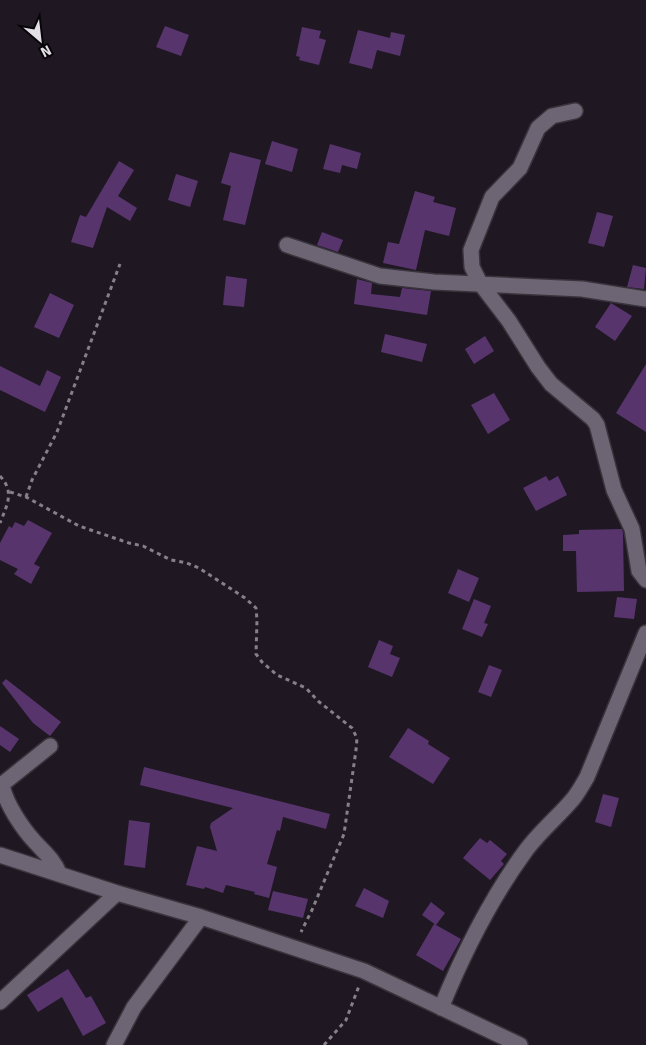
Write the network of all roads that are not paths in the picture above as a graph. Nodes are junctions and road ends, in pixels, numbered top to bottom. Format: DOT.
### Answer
graph roads {
  1 [pos="575,111"];
  2 [pos="286,245"];
  3 [pos="480,283"];
  4 [pos="646,299"];
  5 [pos="646,580"];
  6 [pos="646,633"];
  7 [pos="50,746"];
  8 [pos="1,786"];
  9 [pos="0,855"];
  10 [pos="59,873"];
  11 [pos="117,893"];
  12 [pos="201,917"];
  13 [pos="0,1002"];
  14 [pos="441,1008"];
  15 [pos="114,1045"];
  16 [pos="520,1045"];
  1 -- 3 [label="street"];
  2 -- 3 [label="street"];
  3 -- 4 [label="street"];
  3 -- 5 [label="street"];
  6 -- 14 [label="street"];
  7 -- 8 [label="street"];
  8 -- 10 [label="street"];
  9 -- 10 [label="street"];
  10 -- 11 [label="street"];
  11 -- 12 [label="street"];
  11 -- 13 [label="street"];
  12 -- 14 [label="street"];
  12 -- 15 [label="street"];
  14 -- 16 [label="street"];
}
